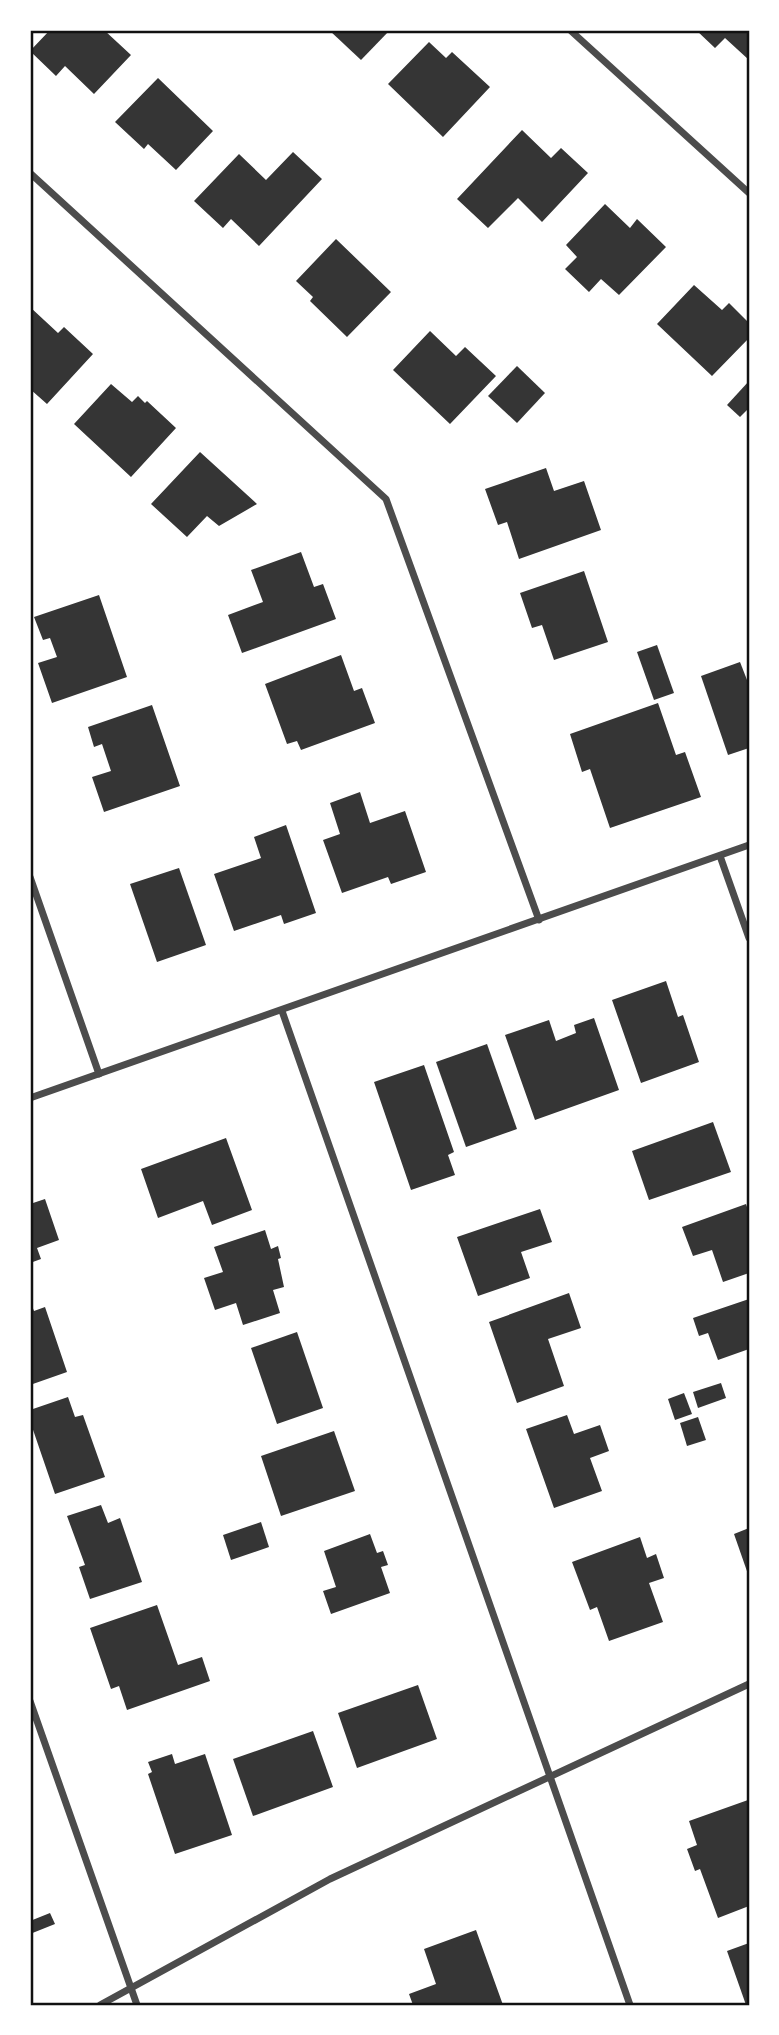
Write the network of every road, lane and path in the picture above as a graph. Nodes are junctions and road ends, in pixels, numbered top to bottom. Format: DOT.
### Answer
graph roads {
  1 [pos="570,30"];
  2 [pos="30,173"];
  3 [pos="749,193"];
  4 [pos="749,845"];
  5 [pos="720,856"];
  6 [pos="30,877"];
  7 [pos="539,920"];
  8 [pos="749,938"];
  9 [pos="282,1011"];
  10 [pos="99,1074"];
  11 [pos="30,1098"];
  12 [pos="749,1684"];
  13 [pos="30,1701"];
  14 [pos="549,1778"];
  15 [pos="131,1988"];
  16 [pos="100,2005"];
  17 [pos="137,2005"];
  18 [pos="630,2005"];
  1 -- 3 [label="street"];
  2 -- 7 [label="street"];
  4 -- 5 [label="street"];
  5 -- 7 [label="street"];
  5 -- 8 [label="street"];
  6 -- 10 [label="street"];
  7 -- 9 [label="street"];
  9 -- 10 [label="street"];
  9 -- 14 [label="street"];
  10 -- 11 [label="street"];
  12 -- 14 [label="street"];
  13 -- 15 [label="street"];
  14 -- 15 [label="street"];
  14 -- 18 [label="street"];
  15 -- 16 [label="street"];
  15 -- 17 [label="street"];
}
